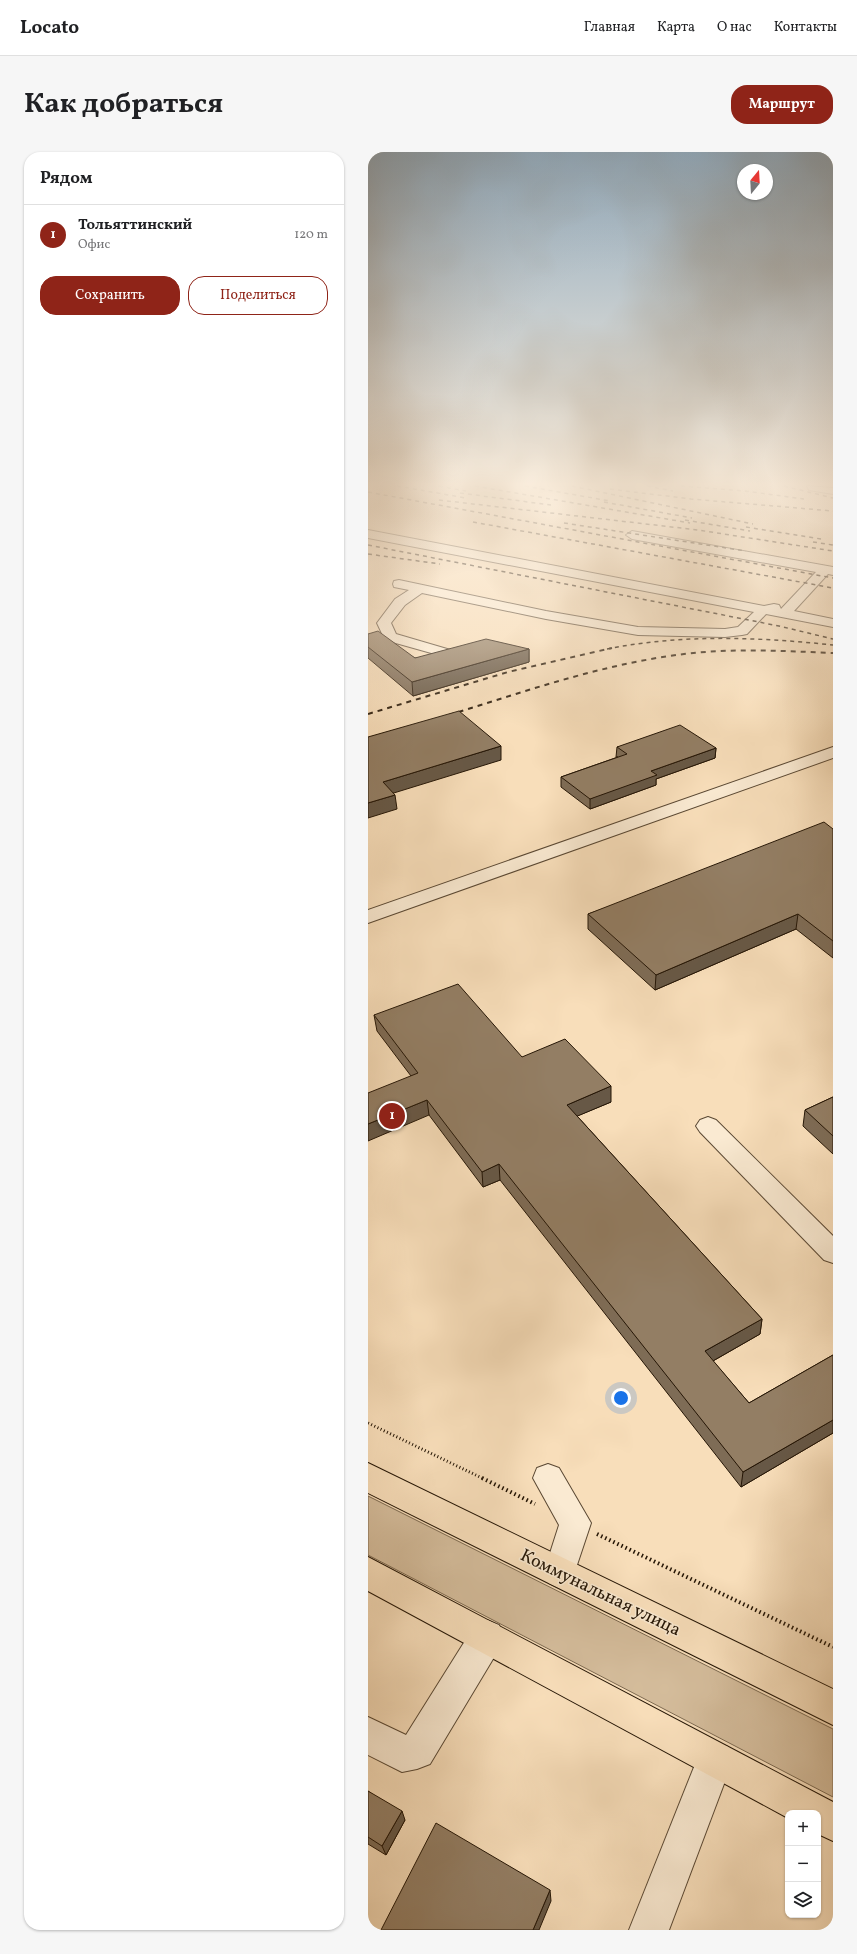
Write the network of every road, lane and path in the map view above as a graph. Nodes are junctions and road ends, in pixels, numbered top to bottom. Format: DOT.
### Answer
graph roads {
  1 [pos="550,569"];
  2 [pos="829,570"];
  3 [pos="400,584"];
  4 [pos="420,588"];
  5 [pos="763,610"];
  6 [pos="787,610"];
  7 [pos="833,623"];
  8 [pos="449,654"];
  9 [pos="833,752"];
  10 [pos="368,917"];
  11 [pos="708,1126"];
  12 [pos="833,1253"];
  13 [pos="368,1423"];
  14 [pos="368,1477"];
  15 [pos="544,1492"];
  16 [pos="575,1523"];
  17 [pos="560,1572"];
  18 [pos="368,1573"];
  19 [pos="487,1637"];
  20 [pos="833,1647"];
  21 [pos="833,1707"];
  22 [pos="368,1735"];
  23 [pos="715,1760"];
  24 [pos="809,1810"];
  25 [pos="821,1816"];
  26 [pos="833,1822"];
  27 [pos="649,1930"];
  1 -- 5 [label="street"];
  2 -- 6 [label="street"];
  3 -- 4 [label="street"];
  4 -- 5 [label="street"];
  4 -- 8 [label="street"];
  5 -- 6 [label="street"];
  6 -- 7 [label="street"];
  9 -- 10 [label="street"];
  11 -- 12 [label="street"];
  13 -- 15 [label="path"];
  14 -- 17 [label="main road, Коммунальная улица"];
  15 -- 16 [label="street"];
  16 -- 17 [label="street"];
  16 -- 20 [label="path"];
  17 -- 21 [label="main road, Коммунальная улица"];
  18 -- 19 [label="main road"];
  19 -- 22 [label="street"];
  19 -- 23 [label="main road"];
  23 -- 24 [label="main road"];
  23 -- 27 [label="street"];
  25 -- 26 [label="main road"];
}
